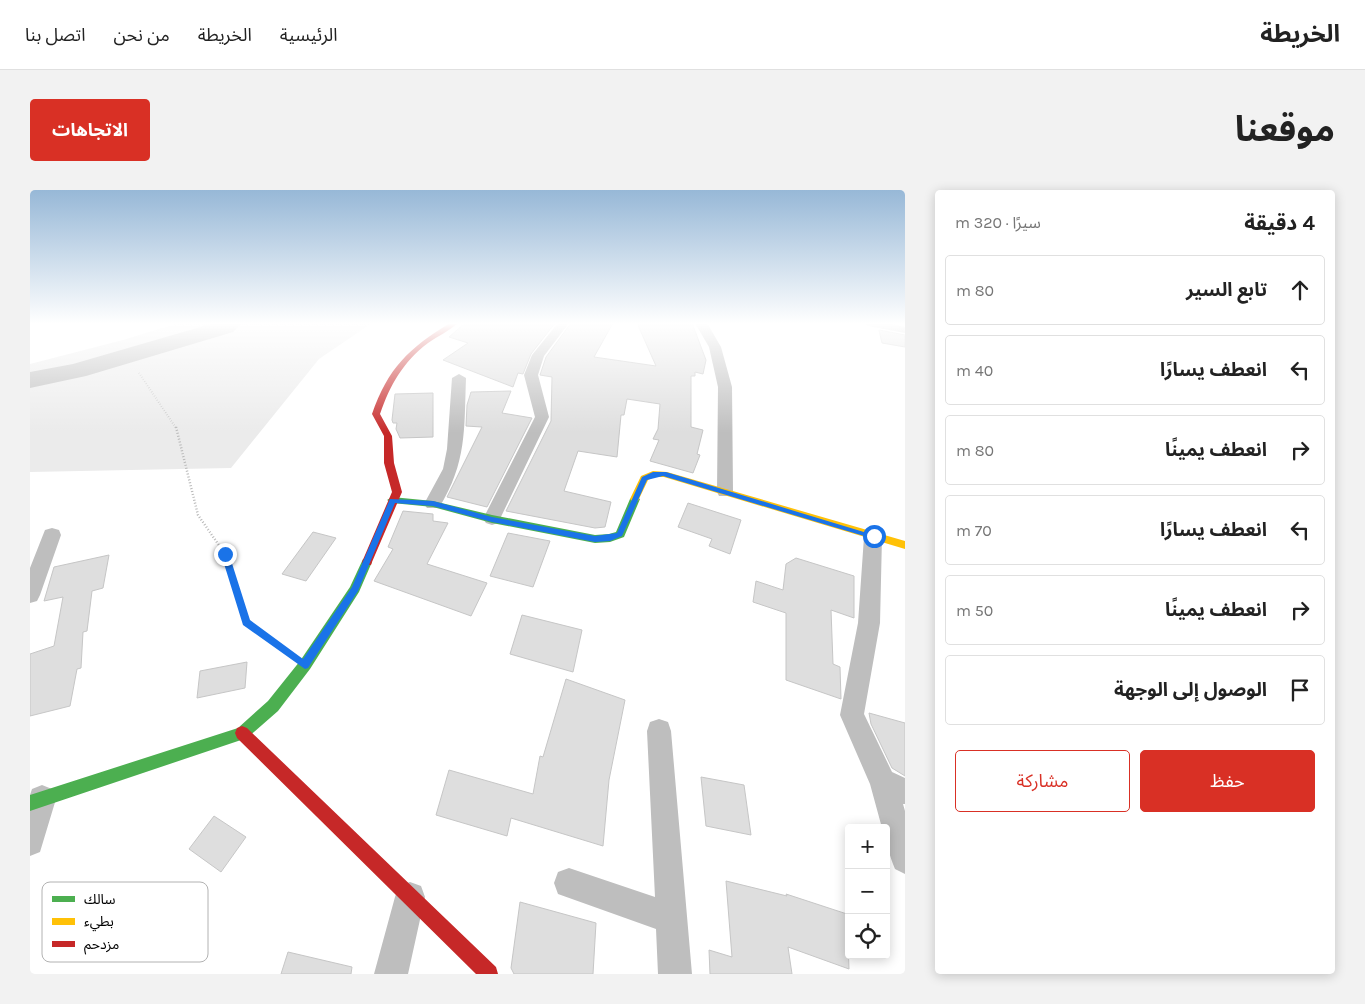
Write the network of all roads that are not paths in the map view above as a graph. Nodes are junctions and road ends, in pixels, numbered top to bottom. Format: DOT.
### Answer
graph roads {
  1 [pos="405,360"];
  2 [pos="536,360"];
  3 [pos="718,360"];
  4 [pos="459,378"];
  5 [pos="725,492"];
  6 [pos="392,500"];
  7 [pos="433,504"];
  8 [pos="492,519"];
  9 [pos="52,534"];
  10 [pos="874,536"];
  11 [pos="905,545"];
  12 [pos="35,570"];
  13 [pos="30,595"];
  14 [pos="659,730"];
  15 [pos="242,733"];
  16 [pos="894,786"];
  17 [pos="36,801"];
  18 [pos="30,842"];
  19 [pos="905,859"];
  20 [pos="569,884"];
  21 [pos="410,897"];
  22 [pos="673,919"];
  23 [pos="391,974"];
  24 [pos="489,974"];
  25 [pos="675,974"];
  1 -- 6 [label="street"];
  2 -- 8 [label="street"];
  3 -- 5 [label="street"];
  4 -- 7 [label="street"];
  5 -- 8 [label="street"];
  5 -- 10 [label="street"];
  6 -- 7 [label="street"];
  6 -- 15 [label="street"];
  7 -- 8 [label="street"];
  9 -- 12 [label="street"];
  10 -- 11 [label="street"];
  10 -- 16 [label="street"];
  12 -- 13 [label="street"];
  14 -- 22 [label="street"];
  15 -- 17 [label="street"];
  15 -- 21 [label="street"];
  16 -- 19 [label="street"];
  17 -- 18 [label="street"];
  20 -- 22 [label="street"];
  21 -- 23 [label="street"];
  21 -- 24 [label="street"];
  22 -- 25 [label="street"];
}
